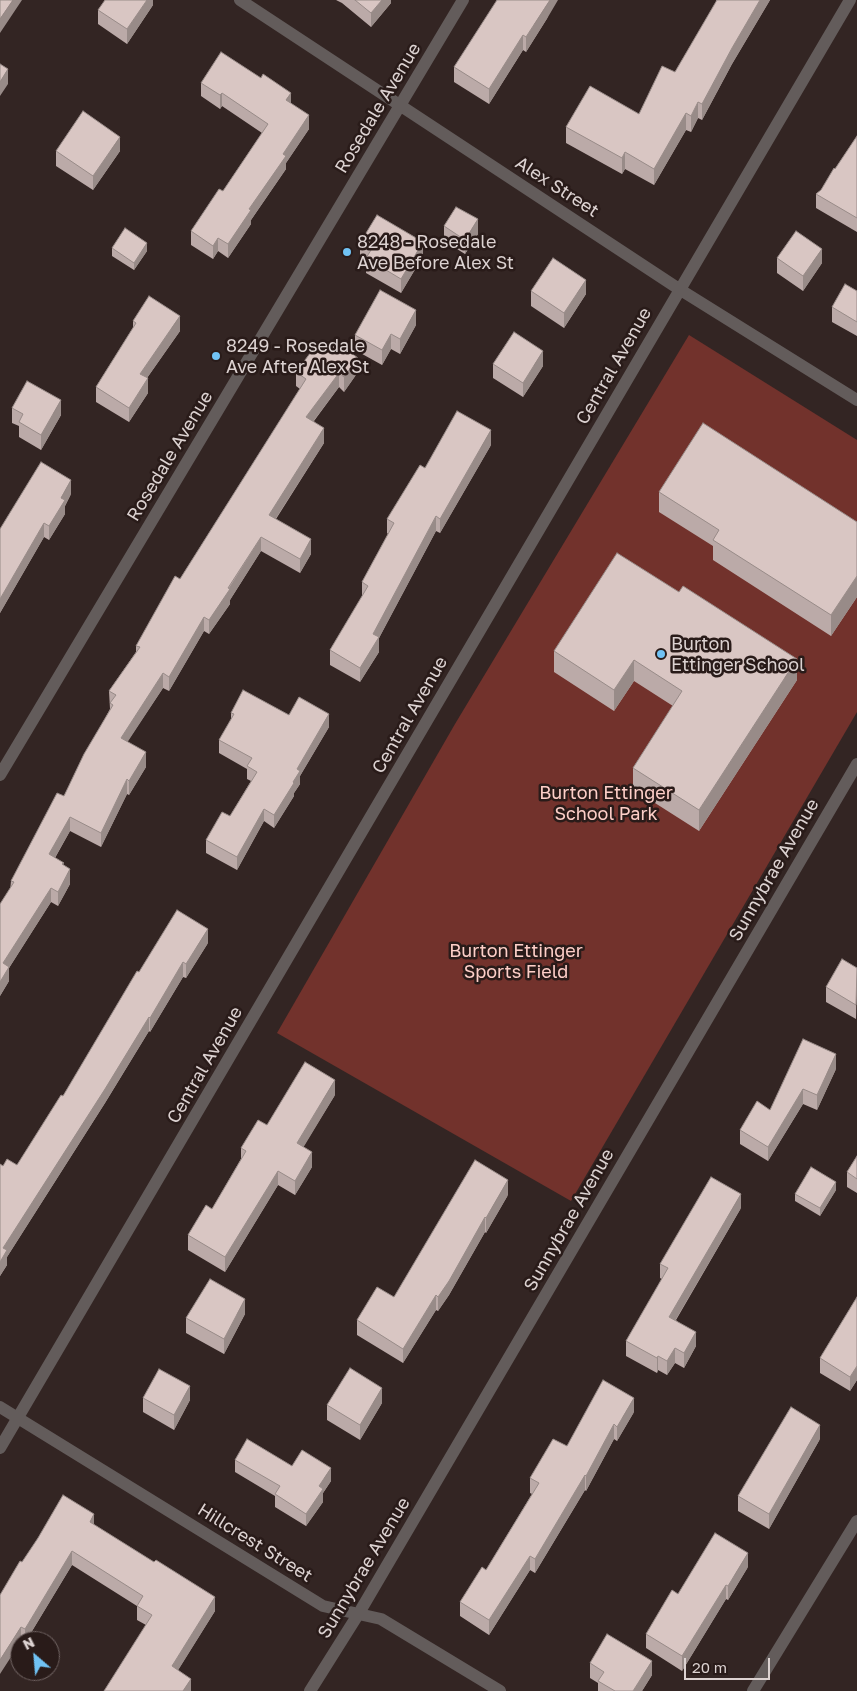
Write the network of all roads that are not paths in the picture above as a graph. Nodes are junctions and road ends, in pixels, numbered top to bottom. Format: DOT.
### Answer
graph roads {
  1 [pos="240,0"];
  2 [pos="463,0"];
  3 [pos="850,0"];
  4 [pos="401,105"];
  5 [pos="679,289"];
  6 [pos="857,400"];
  7 [pos="857,764"];
  8 [pos="0,775"];
  9 [pos="0,1407"];
  10 [pos="19,1418"];
  11 [pos="0,1448"];
  12 [pos="857,1521"];
  13 [pos="359,1613"];
  14 [pos="310,1691"];
  15 [pos="500,1691"];
  16 [pos="752,1691"];
  1 -- 4 [label="street, Alex Street"];
  2 -- 4 [label="street, Rosedale Avenue"];
  3 -- 5 [label="street, Central Avenue"];
  4 -- 5 [label="street, Alex Street"];
  4 -- 8 [label="street, Rosedale Avenue"];
  5 -- 6 [label="street, Alex Street"];
  5 -- 10 [label="street, Central Avenue"];
  7 -- 13 [label="street, Sunnybrae Avenue"];
  9 -- 10 [label="street, Hillcrest Street"];
  10 -- 11 [label="street, Central Avenue"];
  10 -- 13 [label="street, Hillcrest Street"];
  12 -- 16 [label="street"];
  13 -- 14 [label="street, Sunnybrae Avenue"];
  13 -- 15 [label="street, Hillcrest Street"];
}
